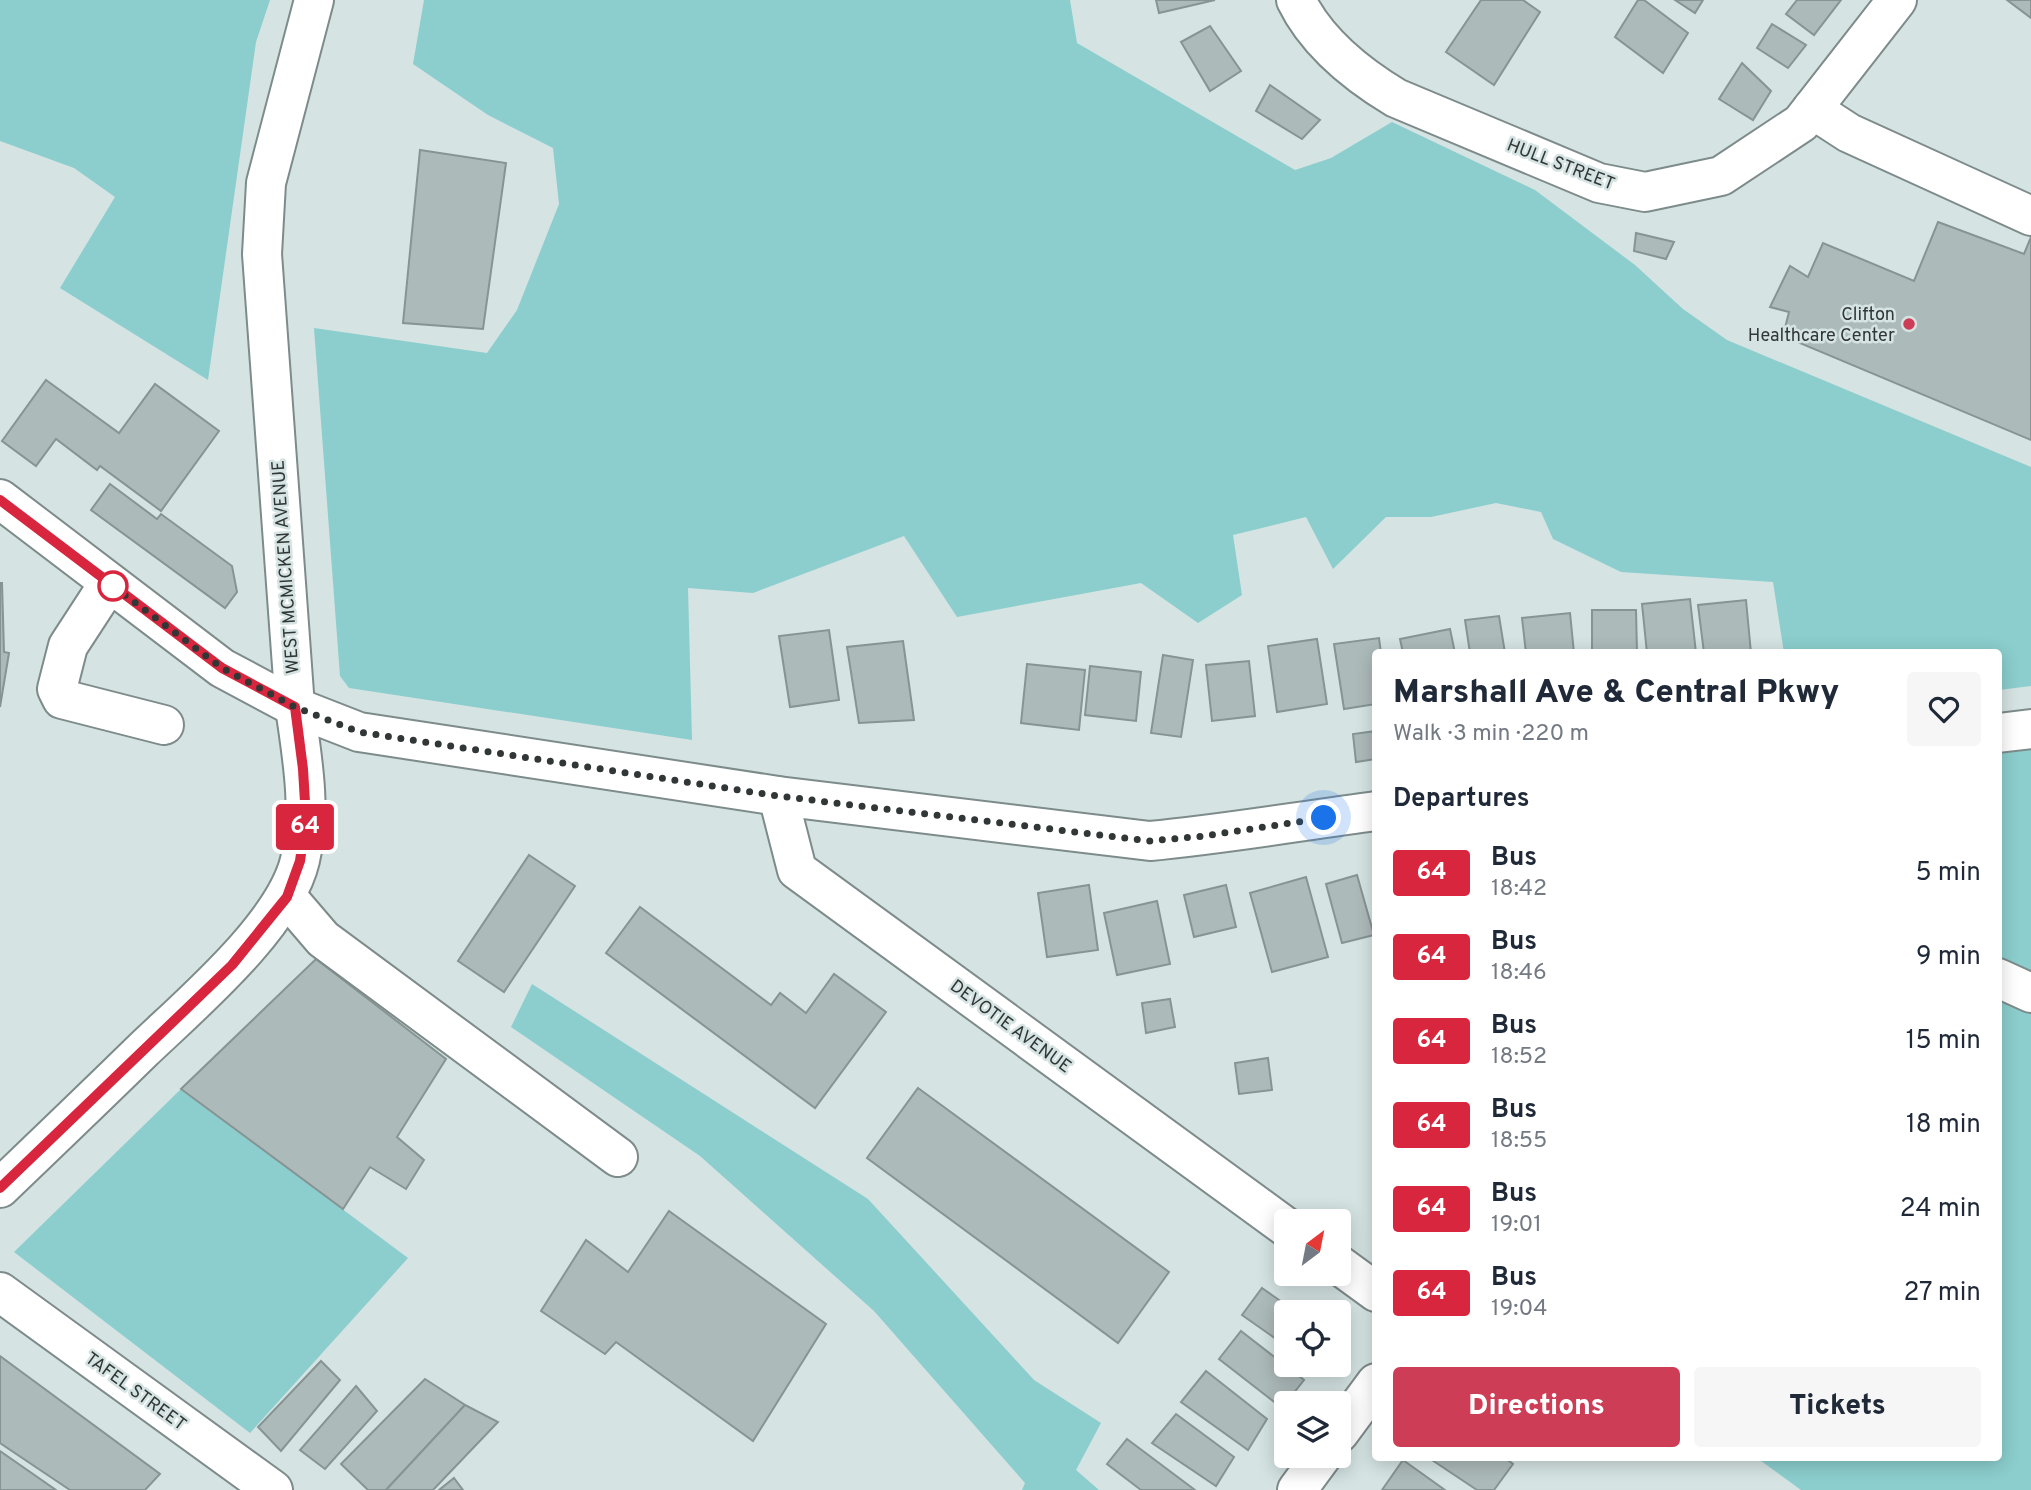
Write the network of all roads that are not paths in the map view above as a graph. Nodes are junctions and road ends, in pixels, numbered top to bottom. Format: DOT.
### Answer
graph roads {
  1 [pos="314,0"];
  2 [pos="1296,0"];
  3 [pos="1897,0"];
  4 [pos="1806,116"];
  5 [pos="2031,216"];
  6 [pos="0,499"];
  7 [pos="109,583"];
  8 [pos="295,707"];
  9 [pos="164,725"];
  10 [pos="2031,729"];
  11 [pos="2002,733"];
  12 [pos="778,796"];
  13 [pos="1372,812"];
  14 [pos="287,897"];
  15 [pos="2002,980"];
  16 [pos="2031,993"];
  17 [pos="618,1157"];
  18 [pos="0,1188"];
  19 [pos="1274,1218"];
  20 [pos="1351,1274"];
  21 [pos="1372,1289"];
  22 [pos="0,1292"];
  23 [pos="1372,1388"];
  24 [pos="1351,1417"];
  25 [pos="1313,1468"];
  26 [pos="273,1490"];
  27 [pos="1297,1490"];
  1 -- 8 [label="street, WEST MCMICKEN AVENUE"];
  2 -- 4 [label="street, HULL STREET"];
  3 -- 4 [label="street, HULL STREET"];
  4 -- 5 [label="street"];
  6 -- 7 [label="street"];
  7 -- 8 [label="street"];
  7 -- 9 [label="street"];
  8 -- 12 [label="street"];
  8 -- 14 [label="street, WEST MCMICKEN AVENUE"];
  10 -- 11 [label="street"];
  12 -- 13 [label="street"];
  12 -- 19 [label="street, DEVOTIE AVENUE"];
  14 -- 17 [label="street"];
  14 -- 18 [label="street, WEST MCMICKEN AVENUE"];
  15 -- 16 [label="street"];
  20 -- 21 [label="street"];
  22 -- 26 [label="street, TAFEL STREET"];
  23 -- 24 [label="street"];
  25 -- 27 [label="street"];
}
